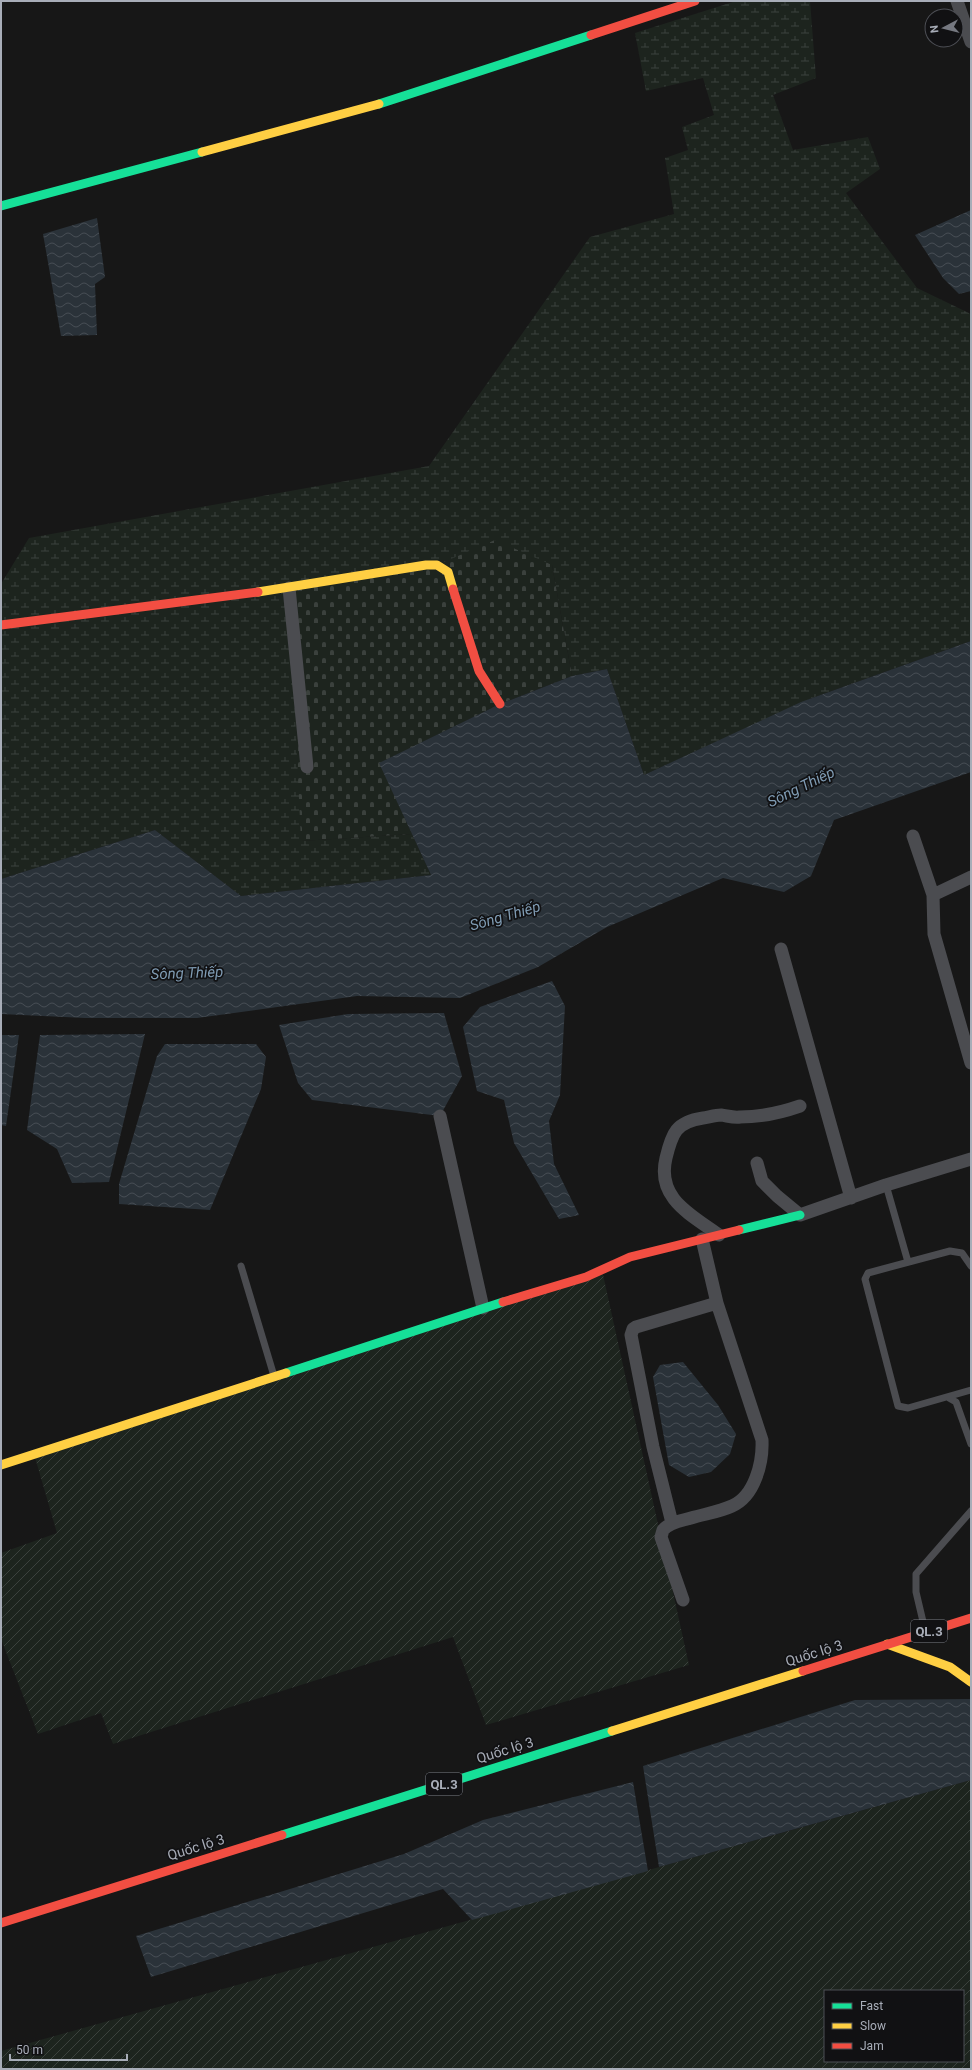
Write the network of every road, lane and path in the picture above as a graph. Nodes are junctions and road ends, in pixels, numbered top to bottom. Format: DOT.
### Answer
graph roads {
  1 [pos="694,1"];
  2 [pos="957,1"];
  3 [pos="971,42"];
  4 [pos="1,206"];
  5 [pos="289,588"];
  6 [pos="1,625"];
  7 [pos="500,704"];
  8 [pos="307,767"];
  9 [pos="913,836"];
  10 [pos="971,877"];
  11 [pos="933,895"];
  12 [pos="781,949"];
  13 [pos="971,1063"];
  14 [pos="800,1106"];
  15 [pos="440,1116"];
  16 [pos="971,1159"];
  17 [pos="757,1163"];
  18 [pos="886,1185"];
  19 [pos="851,1198"];
  20 [pos="800,1215"];
  21 [pos="719,1235"];
  22 [pos="702,1239"];
  23 [pos="908,1262"];
  24 [pos="241,1266"];
  25 [pos="971,1266"];
  26 [pos="717,1303"];
  27 [pos="483,1308"];
  28 [pos="274,1377"];
  29 [pos="971,1390"];
  30 [pos="949,1398"];
  31 [pos="971,1444"];
  32 [pos="1,1464"];
  33 [pos="971,1511"];
  34 [pos="672,1523"];
  35 [pos="683,1600"];
  36 [pos="971,1618"];
  37 [pos="925,1632"];
  38 [pos="887,1644"];
  39 [pos="971,1682"];
  40 [pos="1,1923"];
  1 -- 4 [label="main road"];
  2 -- 3 [label="street"];
  5 -- 6 [label="main road"];
  5 -- 7 [label="main road"];
  5 -- 8 [label="street"];
  9 -- 11 [label="street"];
  10 -- 11 [label="street"];
  11 -- 13 [label="street"];
  12 -- 19 [label="street"];
  14 -- 21 [label="street"];
  15 -- 27 [label="street"];
  16 -- 18 [label="street"];
  17 -- 20 [label="street"];
  18 -- 19 [label="street"];
  18 -- 23 [label="lane"];
  19 -- 20 [label="street"];
  20 -- 21 [label="main road"];
  21 -- 22 [label="main road"];
  22 -- 26 [label="street"];
  22 -- 27 [label="main road"];
  23 -- 25 [label="lane"];
  23 -- 30 [label="lane"];
  24 -- 28 [label="lane"];
  26 -- 34 [label="street"];
  26 -- 34 [label="street"];
  27 -- 28 [label="main road"];
  28 -- 32 [label="main road"];
  29 -- 30 [label="lane"];
  30 -- 31 [label="lane"];
  33 -- 37 [label="lane"];
  34 -- 35 [label="street"];
  36 -- 37 [label="main road, Quốc lộ 3 / QL.3"];
  37 -- 38 [label="main road, Quốc lộ 3 / QL.3"];
  38 -- 39 [label="main road"];
  38 -- 40 [label="main road, Quốc lộ 3 / QL.3"];
}
